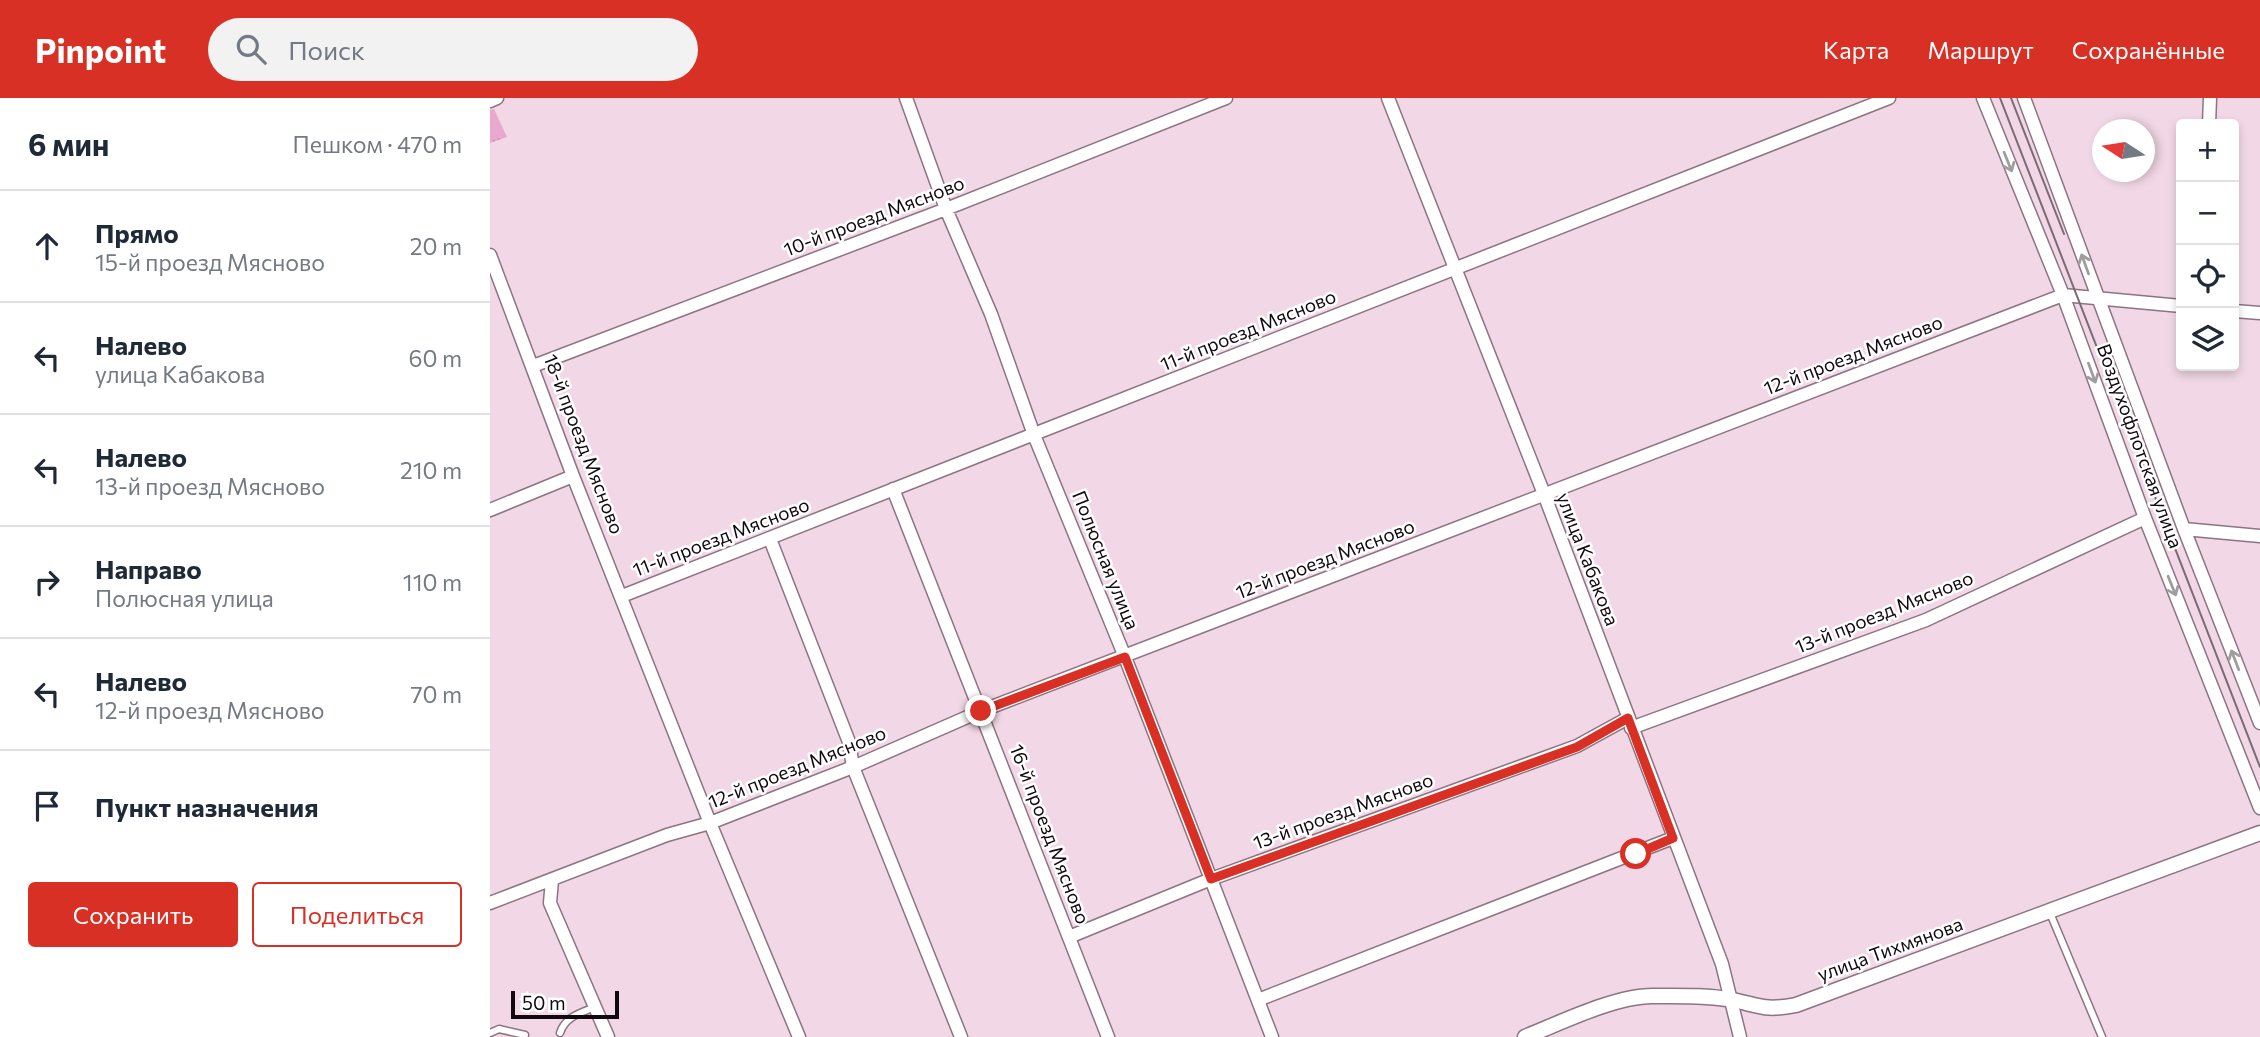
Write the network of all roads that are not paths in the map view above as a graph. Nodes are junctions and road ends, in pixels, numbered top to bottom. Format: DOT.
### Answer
graph roads {
  1 [pos="497,98"];
  2 [pos="906,98"];
  3 [pos="1226,98"];
  4 [pos="1388,98"];
  5 [pos="1888,98"];
  6 [pos="1983,98"];
  7 [pos="2024,98"];
  8 [pos="2210,98"];
  9 [pos="490,101"];
  10 [pos="2209,119"];
  11 [pos="946,209"];
  12 [pos="490,255"];
  13 [pos="1454,270"];
  14 [pos="2063,295"];
  15 [pos="2098,298"];
  16 [pos="2176,306"];
  17 [pos="2239,311"];
  18 [pos="2260,313"];
  19 [pos="534,366"];
  20 [pos="1034,435"];
  21 [pos="573,475"];
  22 [pos="893,489"];
  23 [pos="1544,494"];
  24 [pos="490,510"];
  25 [pos="2145,518"];
  26 [pos="2184,529"];
  27 [pos="2260,536"];
  28 [pos="770,539"];
  29 [pos="622,596"];
  30 [pos="1125,657"];
  31 [pos="981,711"];
  32 [pos="1630,723"];
  33 [pos="2260,723"];
  34 [pos="853,767"];
  35 [pos="2260,808"];
  36 [pos="710,823"];
  37 [pos="2260,833"];
  38 [pos="1673,838"];
  39 [pos="1211,879"];
  40 [pos="552,880"];
  41 [pos="490,903"];
  42 [pos="2049,910"];
  43 [pos="1069,937"];
  44 [pos="1258,1000"];
  45 [pos="1732,1000"];
  46 [pos="595,1007"];
  47 [pos="490,1033"];
  48 [pos="560,1033"];
  49 [pos="525,1035"];
  50 [pos="608,1037"];
  51 [pos="799,1037"];
  52 [pos="961,1037"];
  53 [pos="1108,1037"];
  54 [pos="1272,1037"];
  55 [pos="1525,1037"];
  56 [pos="1740,1037"];
  57 [pos="2102,1037"];
  1 -- 9 [label="street"];
  2 -- 11 [label="street, Полюсная улица"];
  3 -- 11 [label="street, 10-й проезд Мясново"];
  4 -- 13 [label="street, улица Кабакова"];
  5 -- 13 [label="street, 11-й проезд Мясново"];
  6 -- 14 [label="street, Воздухофлотская улица, one-way"];
  15 -- 7 [label="street, Воздухофлотская улица, one-way"];
  8 -- 10 [label="street"];
  11 -- 19 [label="street, 10-й проезд Мясново"];
  11 -- 20 [label="street, Полюсная улица"];
  12 -- 19 [label="street, 18-й проезд Мясново"];
  13 -- 20 [label="street, 11-й проезд Мясново"];
  13 -- 23 [label="street, улица Кабакова"];
  14 -- 15 [label="street, 12-й проезд Мясново"];
  14 -- 23 [label="street, 12-й проезд Мясново"];
  14 -- 25 [label="street, Воздухофлотская улица, one-way"];
  15 -- 16 [label="street, 12-й проезд Мясново"];
  15 -- 26 [label="street, Воздухофлотская улица"];
  17 -- 18 [label="street"];
  19 -- 21 [label="street, 18-й проезд Мясново"];
  20 -- 22 [label="street, 11-й проезд Мясново"];
  20 -- 30 [label="street, Полюсная улица"];
  21 -- 24 [label="street"];
  21 -- 29 [label="street, 18-й проезд Мясново"];
  22 -- 28 [label="street, 11-й проезд Мясново"];
  22 -- 31 [label="street, 16-й проезд Мясново"];
  23 -- 30 [label="street, 12-й проезд Мясново"];
  23 -- 32 [label="street, улица Кабакова"];
  25 -- 32 [label="street, 13-й проезд Мясново"];
  25 -- 35 [label="street, Воздухофлотская улица, one-way"];
  26 -- 27 [label="street"];
  33 -- 26 [label="street, Воздухофлотская улица, one-way"];
  28 -- 29 [label="street, 11-й проезд Мясново"];
  28 -- 34 [label="street"];
  29 -- 36 [label="street, 18-й проезд Мясново"];
  30 -- 31 [label="street, 12-й проезд Мясново"];
  30 -- 39 [label="street, Полюсная улица"];
  31 -- 34 [label="street, 12-й проезд Мясново"];
  31 -- 43 [label="street, 16-й проезд Мясново"];
  32 -- 38 [label="street, улица Кабакова"];
  32 -- 39 [label="street, 13-й проезд Мясново"];
  34 -- 36 [label="street, 12-й проезд Мясново"];
  34 -- 52 [label="street"];
  36 -- 40 [label="street, 12-й проезд Мясново"];
  36 -- 51 [label="street, 18-й проезд Мясново"];
  37 -- 42 [label="street, улица Тихмянова"];
  38 -- 44 [label="street"];
  38 -- 45 [label="street, улица Кабакова"];
  39 -- 43 [label="street, 13-й проезд Мясново"];
  39 -- 44 [label="street, Полюсная улица"];
  40 -- 41 [label="street, 12-й проезд Мясново"];
  40 -- 46 [label="street"];
  42 -- 45 [label="street, улица Тихмянова"];
  42 -- 57 [label="lane"];
  43 -- 53 [label="street, 16-й проезд Мясново"];
  44 -- 54 [label="street, Полюсная улица"];
  45 -- 55 [label="street, улица Тихмянова"];
  45 -- 56 [label="street, улица Кабакова"];
  46 -- 48 [label="lane"];
  46 -- 50 [label="street"];
  47 -- 49 [label="lane"];
}
